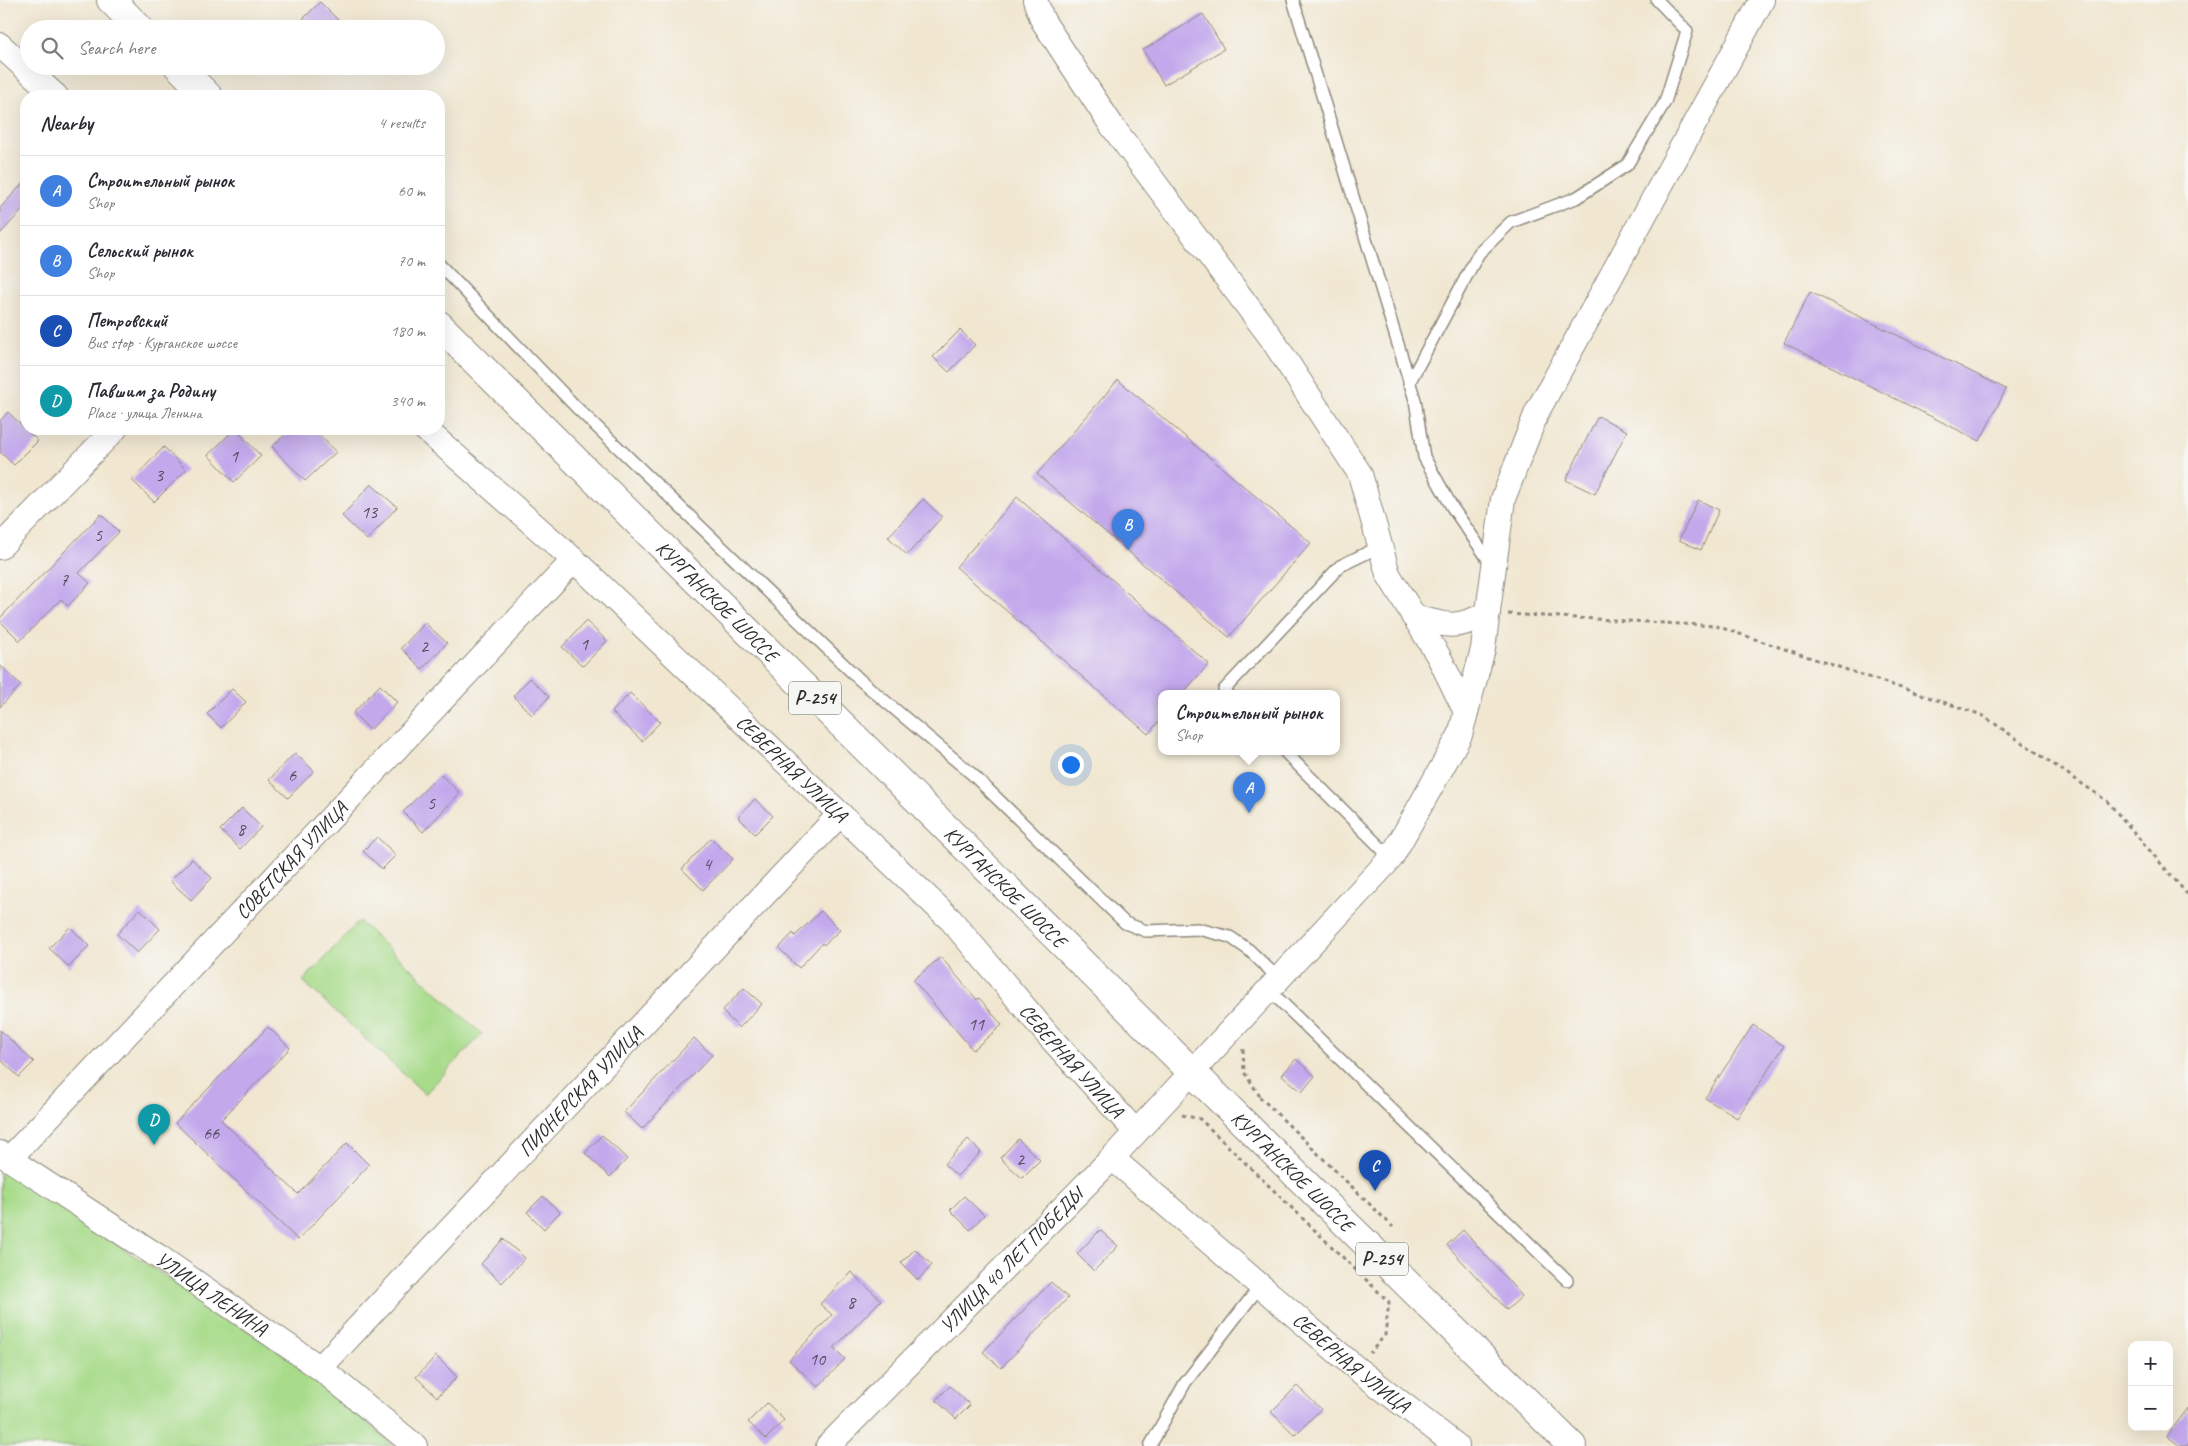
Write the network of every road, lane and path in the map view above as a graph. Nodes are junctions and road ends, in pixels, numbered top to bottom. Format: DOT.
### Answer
graph roads {
  1 [pos="112,0"];
  2 [pos="1035,0"];
  3 [pos="1293,0"];
  4 [pos="1657,0"];
  5 [pos="1762,0"];
  6 [pos="131,20"];
  7 [pos="0,45"];
  8 [pos="20,63"];
  9 [pos="33,75"];
  10 [pos="187,75"];
  11 [pos="49,90"];
  12 [pos="202,90"];
  13 [pos="445,270"];
  14 [pos="445,331"];
  15 [pos="1409,383"];
  16 [pos="109,435"];
  17 [pos="432,435"];
  18 [pos="0,546"];
  19 [pos="1379,547"];
  20 [pos="574,560"];
  21 [pos="1494,567"];
  22 [pos="1488,613"];
  23 [pos="1414,616"];
  24 [pos="1224,690"];
  25 [pos="1466,712"];
  26 [pos="1288,755"];
  27 [pos="840,814"];
  28 [pos="1391,858"];
  29 [pos="2188,895"];
  30 [pos="1274,984"];
  31 [pos="1245,1015"];
  32 [pos="1192,1072"];
  33 [pos="1136,1132"];
  34 [pos="1221,1139"];
  35 [pos="5,1156"];
  36 [pos="1112,1158"];
  37 [pos="1393,1227"];
  38 [pos="1567,1280"];
  39 [pos="1260,1286"];
  40 [pos="320,1368"];
  41 [pos="1357,1369"];
  42 [pos="415,1446"];
  43 [pos="828,1446"];
  44 [pos="1150,1446"];
  45 [pos="1457,1446"];
  46 [pos="1572,1446"];
  1 -- 6 [label="main road"];
  2 -- 19 [label="street"];
  3 -- 15 [label="lane"];
  4 -- 15 [label="lane"];
  5 -- 21 [label="street, УЛИЦА 40 ЛЕТ ПОБЕДЫ"];
  7 -- 8 [label="street"];
  9 -- 11 [label="street"];
  10 -- 12 [label="main road"];
  13 -- 30 [label="lane"];
  14 -- 32 [label="main road, КУРГАНСКОЕ ШОССЕ / Р-254"];
  15 -- 21 [label="lane"];
  16 -- 18 [label="street"];
  17 -- 20 [label="street, СЕВЕРНАЯ УЛИЦА"];
  19 -- 23 [label="street"];
  19 -- 24 [label="lane"];
  20 -- 27 [label="street, СЕВЕРНАЯ УЛИЦА"];
  20 -- 35 [label="street, СОВЕТСКАЯ УЛИЦА"];
  21 -- 22 [label="street, УЛИЦА 40 ЛЕТ ПОБЕДЫ"];
  22 -- 23 [label="street"];
  22 -- 25 [label="street, УЛИЦА 40 ЛЕТ ПОБЕДЫ"];
  22 -- 29 [label="path"];
  23 -- 25 [label="street"];
  25 -- 28 [label="street, УЛИЦА 40 ЛЕТ ПОБЕДЫ"];
  26 -- 28 [label="lane"];
  27 -- 33 [label="street, СЕВЕРНАЯ УЛИЦА"];
  27 -- 40 [label="street, ПИОНЕРСКАЯ УЛИЦА"];
  28 -- 30 [label="street, УЛИЦА 40 ЛЕТ ПОБЕДЫ"];
  30 -- 31 [label="street, УЛИЦА 40 ЛЕТ ПОБЕДЫ"];
  30 -- 38 [label="lane"];
  31 -- 32 [label="street, УЛИЦА 40 ЛЕТ ПОБЕДЫ"];
  31 -- 37 [label="path"];
  32 -- 33 [label="street, УЛИЦА 40 ЛЕТ ПОБЕДЫ"];
  32 -- 46 [label="main road, КУРГАНСКОЕ ШОССЕ / Р-254"];
  33 -- 36 [label="street, УЛИЦА 40 ЛЕТ ПОБЕДЫ"];
  34 -- 41 [label="path"];
  35 -- 40 [label="street, УЛИЦА ЛЕНИНА"];
  36 -- 39 [label="street, СЕВЕРНАЯ УЛИЦА"];
  36 -- 43 [label="street, УЛИЦА 40 ЛЕТ ПОБЕДЫ"];
  39 -- 41 [label="street, СЕВЕРНАЯ УЛИЦА"];
  39 -- 44 [label="lane"];
  40 -- 42 [label="street, УЛИЦА ЛЕНИНА"];
  41 -- 45 [label="street, СЕВЕРНАЯ УЛИЦА"];
}
